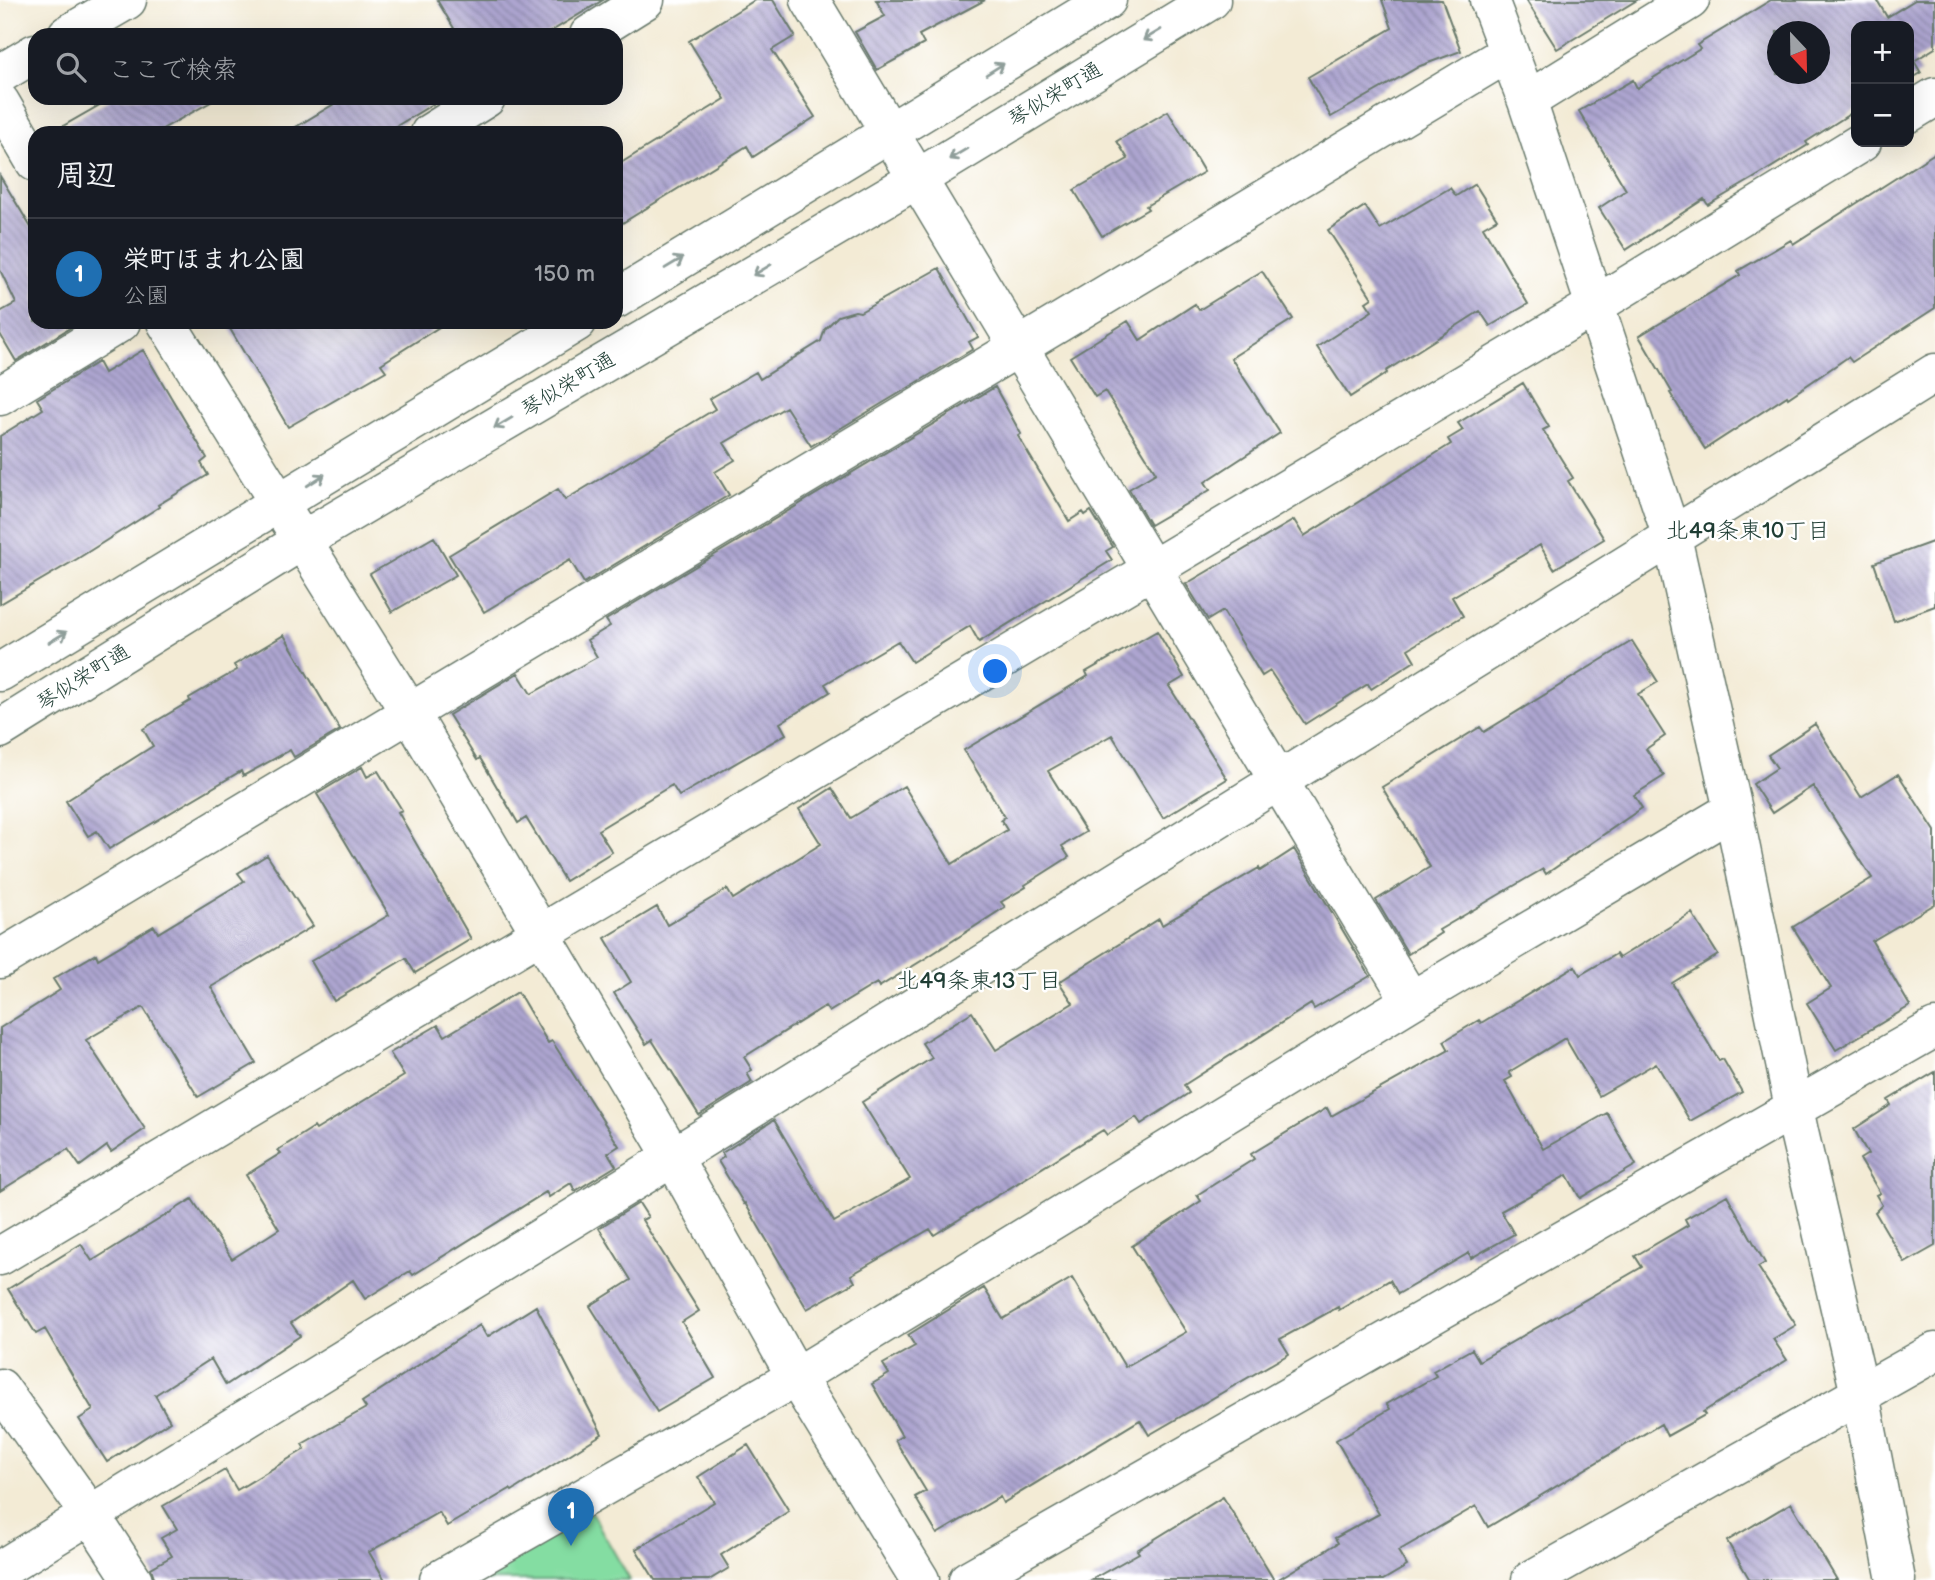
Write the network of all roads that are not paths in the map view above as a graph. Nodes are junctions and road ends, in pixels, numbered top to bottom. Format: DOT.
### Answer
graph roads {
  1 [pos="127,0"];
  2 [pos="646,0"];
  3 [pos="810,0"];
  4 [pos="1107,0"];
  5 [pos="1210,0"];
  6 [pos="1489,0"];
  7 [pos="1690,0"];
  8 [pos="79,28"];
  9 [pos="600,28"];
  10 [pos="1508,54"];
  11 [pos="28,57"];
  12 [pos="0,74"];
  13 [pos="1935,97"];
  14 [pos="1527,101"];
  15 [pos="0,102"];
  16 [pos="475,105"];
  17 [pos="1914,110"];
  18 [pos="441,126"];
  19 [pos="890,134"];
  20 [pos="1854,147"];
  21 [pos="28,150"];
  22 [pos="917,179"];
  23 [pos="623,295"];
  24 [pos="1594,306"];
  25 [pos="110,329"];
  26 [pos="170,329"];
  27 [pos="565,329"];
  28 [pos="1018,350"];
  29 [pos="1935,373"];
  30 [pos="0,396"];
  31 [pos="281,503"];
  32 [pos="1672,537"];
  33 [pos="303,540"];
  34 [pos="1150,568"];
  35 [pos="0,672"];
  36 [pos="410,713"];
  37 [pos="0,729"];
  38 [pos="1278,782"];
  39 [pos="1733,810"];
  40 [pos="540,933"];
  41 [pos="0,959"];
  42 [pos="1411,1001"];
  43 [pos="1935,1028"];
  44 [pos="1793,1107"];
  45 [pos="673,1157"];
  46 [pos="0,1256"];
  47 [pos="1935,1352"];
  48 [pos="796,1377"];
  49 [pos="0,1388"];
  50 [pos="1860,1394"];
  51 [pos="90,1514"];
  52 [pos="0,1570"];
  53 [pos="133,1580"];
  54 [pos="439,1580"];
  55 [pos="920,1580"];
  56 [pos="968,1580"];
  57 [pos="1531,1580"];
  58 [pos="1896,1580"];
  1 -- 8 [label="street"];
  2 -- 9 [label="street"];
  3 -- 19 [label="street"];
  19 -- 4 [label="street, one-way"];
  5 -- 22 [label="street, 琴似栄町通, one-way"];
  6 -- 10 [label="street"];
  7 -- 14 [label="street"];
  10 -- 14 [label="street"];
  10 -- 28 [label="street"];
  11 -- 12 [label="street"];
  13 -- 17 [label="street"];
  14 -- 24 [label="street"];
  15 -- 21 [label="street"];
  16 -- 18 [label="street"];
  19 -- 22 [label="street"];
  23 -- 19 [label="street, one-way"];
  20 -- 24 [label="street"];
  22 -- 28 [label="street"];
  22 -- 33 [label="street, 琴似栄町通, one-way"];
  24 -- 32 [label="street"];
  24 -- 34 [label="street"];
  25 -- 30 [label="street"];
  26 -- 31 [label="street"];
  31 -- 27 [label="street, one-way"];
  28 -- 34 [label="street"];
  28 -- 36 [label="street"];
  29 -- 32 [label="street"];
  31 -- 33 [label="street"];
  35 -- 31 [label="street, one-way"];
  32 -- 38 [label="street"];
  32 -- 39 [label="street"];
  33 -- 36 [label="street"];
  33 -- 37 [label="street, 琴似栄町通"];
  34 -- 38 [label="street"];
  34 -- 40 [label="street"];
  36 -- 40 [label="street"];
  36 -- 41 [label="street"];
  38 -- 42 [label="street"];
  38 -- 45 [label="street"];
  39 -- 42 [label="street"];
  39 -- 44 [label="street"];
  40 -- 45 [label="street"];
  40 -- 46 [label="street"];
  42 -- 48 [label="street"];
  43 -- 44 [label="street"];
  44 -- 50 [label="street"];
  44 -- 56 [label="street"];
  45 -- 48 [label="street"];
  45 -- 51 [label="street"];
  47 -- 50 [label="street"];
  48 -- 54 [label="street"];
  48 -- 55 [label="street"];
  49 -- 51 [label="street"];
  50 -- 57 [label="street"];
  50 -- 58 [label="street"];
  51 -- 52 [label="street"];
  51 -- 53 [label="street"];
}
